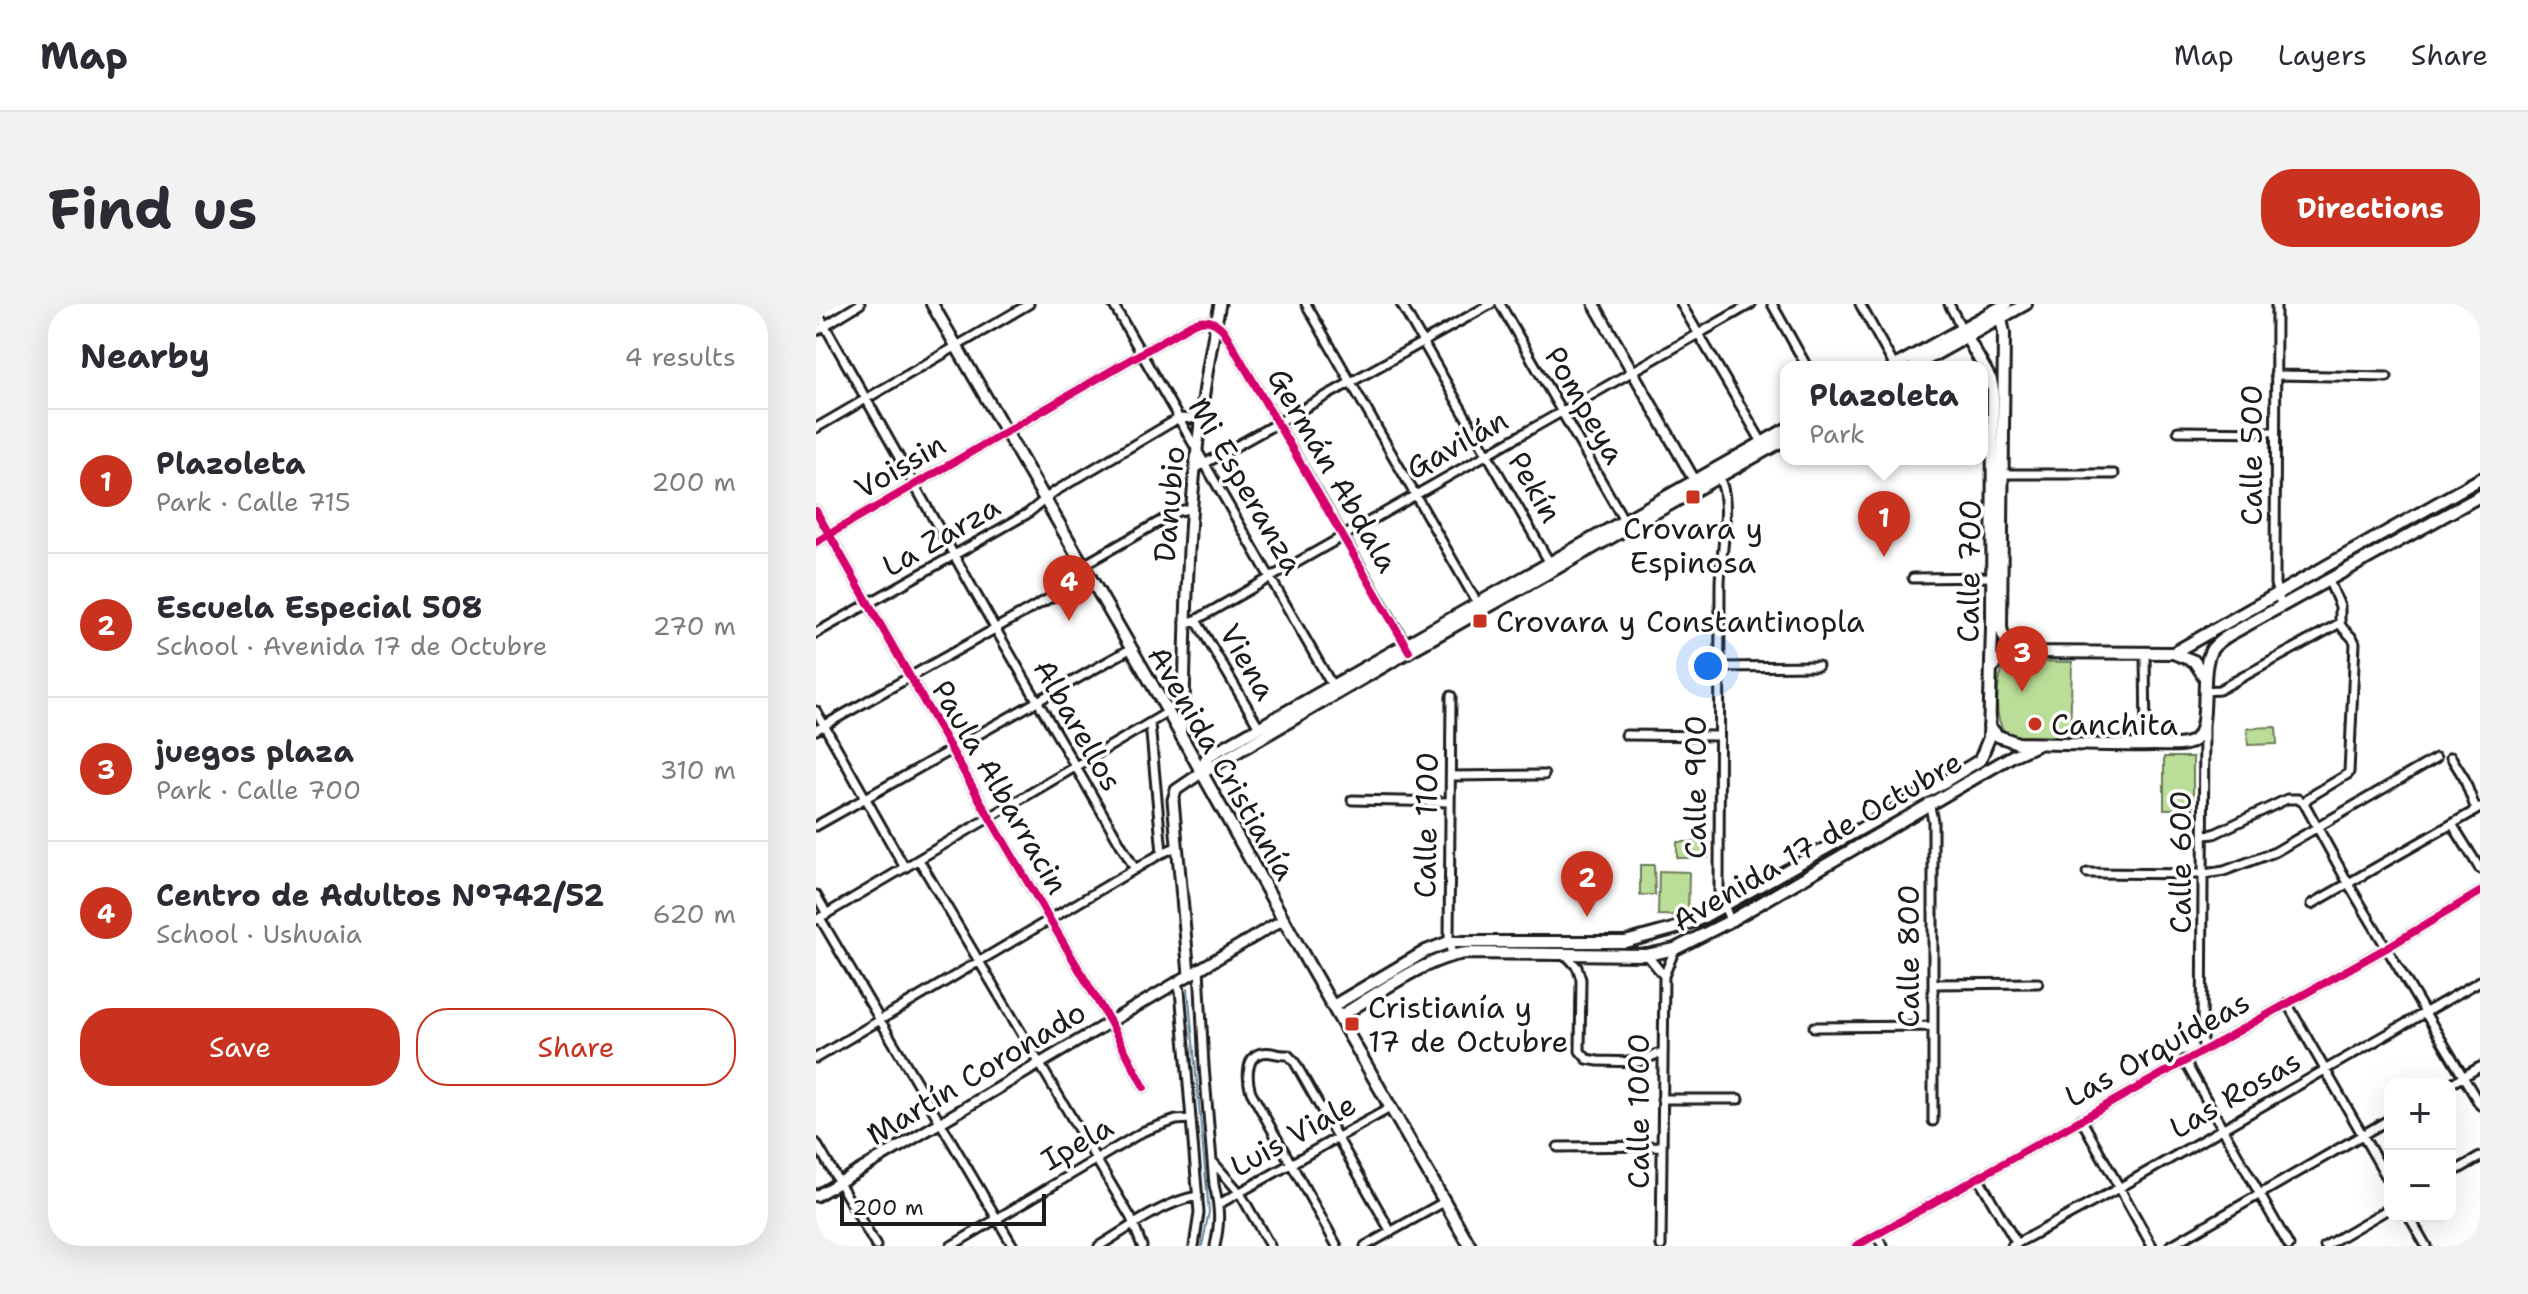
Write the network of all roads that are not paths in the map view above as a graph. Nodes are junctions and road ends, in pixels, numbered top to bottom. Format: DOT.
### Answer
graph roads {
  1 [pos="860,304"];
  2 [pos="932,304"];
  3 [pos="1029,304"];
  4 [pos="1113,304"];
  5 [pos="1220,304"];
  6 [pos="1306,304"];
  7 [pos="1401,304"];
  8 [pos="1491,304"];
  9 [pos="1500,304"];
  10 [pos="1594,304"];
  11 [pos="1681,304"];
  12 [pos="1751,304"];
  13 [pos="1772,304"];
  14 [pos="1860,304"];
  15 [pos="1949,304"];
  16 [pos="2006,304"];
  17 [pos="2026,304"];
  18 [pos="2276,304"];
  19 [pos="816,310"];
  20 [pos="1999,314"];
  21 [pos="1215,323"];
  22 [pos="825,325"];
  23 [pos="816,331"];
  24 [pos="1965,333"];
  25 [pos="1698,334"];
  26 [pos="1422,341"];
  27 [pos="956,347"];
  28 [pos="1142,354"];
  29 [pos="1804,361"];
  30 [pos="1891,361"];
  31 [pos="1907,361"];
  32 [pos="1922,361"];
  33 [pos="1980,361"];
  34 [pos="1632,372"];
  35 [pos="2275,375"];
  36 [pos="1988,377"];
  37 [pos="2387,377"];
  38 [pos="1351,381"];
  39 [pos="866,399"];
  40 [pos="1561,412"];
  41 [pos="1179,418"];
  42 [pos="1200,419"];
  43 [pos="1278,422"];
  44 [pos="816,428"];
  45 [pos="2178,431"];
  46 [pos="1007,432"];
  47 [pos="2274,432"];
  48 [pos="1780,434"];
  49 [pos="1780,441"];
  50 [pos="1764,447"];
  51 [pos="1197,448"];
  52 [pos="1488,454"];
  53 [pos="1206,463"];
  54 [pos="1195,469"];
  55 [pos="1999,474"];
  56 [pos="2114,474"];
  57 [pos="1719,478"];
  58 [pos="2480,479"];
  59 [pos="1696,484"];
  60 [pos="915,486"];
  61 [pos="1416,495"];
  62 [pos="2480,496"];
  63 [pos="1045,500"];
  64 [pos="1190,509"];
  65 [pos="816,511"];
  66 [pos="1626,525"];
  67 [pos="829,535"];
  68 [pos="1344,535"];
  69 [pos="816,542"];
  70 [pos="955,556"];
  71 [pos="1552,566"];
  72 [pos="1085,570"];
  73 [pos="1271,577"];
  74 [pos="1913,578"];
  75 [pos="1998,578"];
  76 [pos="2328,579"];
  77 [pos="2279,600"];
  78 [pos="868,604"];
  79 [pos="1480,607"];
  80 [pos="1196,620"];
  81 [pos="1185,623"];
  82 [pos="2340,623"];
  83 [pos="995,628"];
  84 [pos="816,633"];
  85 [pos="1407,647"];
  86 [pos="1130,649"];
  87 [pos="2023,652"];
  88 [pos="2145,653"];
  89 [pos="2173,653"];
  90 [pos="1818,666"];
  91 [pos="1720,667"];
  92 [pos="1992,668"];
  93 [pos="2203,675"];
  94 [pos="910,678"];
  95 [pos="1334,689"];
  96 [pos="2204,691"];
  97 [pos="1451,696"];
  98 [pos="1037,701"];
  99 [pos="1184,709"];
  100 [pos="816,711"];
  101 [pos="1169,714"];
  102 [pos="2204,720"];
  103 [pos="1150,723"];
  104 [pos="1989,726"];
  105 [pos="1259,727"];
  106 [pos="820,728"];
  107 [pos="1180,735"];
  108 [pos="1626,735"];
  109 [pos="1719,736"];
  110 [pos="2039,744"];
  111 [pos="2184,744"];
  112 [pos="2146,745"];
  113 [pos="951,750"];
  114 [pos="2451,757"];
  115 [pos="2436,758"];
  116 [pos="2204,760"];
  117 [pos="1075,768"];
  118 [pos="1201,773"];
  119 [pos="1544,775"];
  120 [pos="1451,776"];
  121 [pos="1926,793"];
  122 [pos="1173,795"];
  123 [pos="1157,798"];
  124 [pos="865,799"];
  125 [pos="1352,800"];
  126 [pos="1450,802"];
  127 [pos="2304,803"];
  128 [pos="1931,806"];
  129 [pos="2478,809"];
  130 [pos="990,818"];
  131 [pos="2452,824"];
  132 [pos="816,826"];
  133 [pos="2317,828"];
  134 [pos="2204,835"];
  135 [pos="1176,847"];
  136 [pos="1162,853"];
  137 [pos="919,860"];
  138 [pos="905,868"];
  139 [pos="1135,869"];
  140 [pos="2480,869"];
  141 [pos="2087,873"];
  142 [pos="2204,874"];
  143 [pos="2348,883"];
  144 [pos="2480,892"];
  145 [pos="816,895"];
  146 [pos="2312,904"];
  147 [pos="1723,906"];
  148 [pos="821,917"];
  149 [pos="1284,919"];
  150 [pos="1049,920"];
  151 [pos="1730,921"];
  152 [pos="1449,942"];
  153 [pos="1625,942"];
  154 [pos="2388,947"];
  155 [pos="1675,949"];
  156 [pos="1566,954"];
  157 [pos="1452,955"];
  158 [pos="1626,955"];
  159 [pos="1647,955"];
  160 [pos="978,961"];
  161 [pos="1199,968"];
  162 [pos="1189,974"];
  163 [pos="1664,976"];
  164 [pos="2480,981"];
  165 [pos="1176,982"];
  166 [pos="2038,983"];
  167 [pos="1933,984"];
  168 [pos="2287,1003"];
  169 [pos="1333,1006"];
  170 [pos="2425,1012"];
  171 [pos="1339,1017"];
  172 [pos="880,1020"];
  173 [pos="1110,1022"];
  174 [pos="1932,1026"];
  175 [pos="1814,1027"];
  176 [pos="2204,1049"];
  177 [pos="1662,1055"];
  178 [pos="816,1058"];
  179 [pos="2184,1060"];
  180 [pos="1039,1063"];
  181 [pos="2480,1067"];
  182 [pos="2324,1070"];
  183 [pos="2463,1077"];
  184 [pos="2456,1081"];
  185 [pos="1144,1087"];
  186 [pos="1662,1099"];
  187 [pos="1739,1099"];
  188 [pos="2480,1105"];
  189 [pos="1390,1108"];
  190 [pos="1191,1119"];
  191 [pos="2081,1119"];
  192 [pos="1933,1121"];
  193 [pos="940,1122"];
  194 [pos="2384,1122"];
  195 [pos="2223,1129"];
  196 [pos="2362,1135"];
  197 [pos="1338,1139"];
  198 [pos="816,1143"];
  199 [pos="1662,1146"];
  200 [pos="1558,1147"];
  201 [pos="2480,1157"];
  202 [pos="1094,1160"];
  203 [pos="1213,1162"];
  204 [pos="1291,1166"];
  205 [pos="2456,1171"];
  206 [pos="2384,1173"];
  207 [pos="1978,1177"];
  208 [pos="839,1182"];
  209 [pos="2119,1188"];
  210 [pos="1240,1193"];
  211 [pos="816,1196"];
  212 [pos="1198,1196"];
  213 [pos="2260,1196"];
  214 [pos="1444,1202"];
  215 [pos="1219,1204"];
  216 [pos="2384,1212"];
  217 [pos="997,1218"];
  218 [pos="2412,1222"];
  219 [pos="1133,1225"];
  220 [pos="1391,1232"];
  221 [pos="1876,1235"];
  222 [pos="2015,1245"];
  223 [pos="876,1246"];
  224 [pos="951,1246"];
  225 [pos="1013,1246"];
  226 [pos="1099,1246"];
  227 [pos="1142,1246"];
  228 [pos="1194,1246"];
  229 [pos="1215,1246"];
  230 [pos="1270,1246"];
  231 [pos="1337,1246"];
  232 [pos="1365,1246"];
  233 [pos="1470,1246"];
  234 [pos="1661,1246"];
  235 [pos="1856,1246"];
  236 [pos="1883,1246"];
  237 [pos="2152,1246"];
  238 [pos="2170,1246"];
  239 [pos="2289,1246"];
  240 [pos="2325,1246"];
  241 [pos="2426,1246"];
  1 -- 22 [label="street"];
  2 -- 27 [label="main road, Avenida Cristianía"];
  3 -- 27 [label="street"];
  4 -- 28 [label="street, Mi Esperanza"];
  5 -- 21 [label="street, Danubio"];
  6 -- 38 [label="street"];
  7 -- 26 [label="street, Pekín"];
  8 -- 26 [label="street"];
  9 -- 40 [label="street, Pompeya"];
  10 -- 34 [label="street"];
  11 -- 25 [label="street"];
  12 -- 25 [label="street, Gavilán"];
  13 -- 29 [label="street"];
  14 -- 30 [label="street"];
  15 -- 24 [label="street"];
  16 -- 20 [label="main road"];
  17 -- 20 [label="main road"];
  18 -- 35 [label="street, Calle 500"];
  19 -- 22 [label="street, Albarellos"];
  20 -- 24 [label="main road"];
  20 -- 55 [label="main road, Calle 700"];
  21 -- 28 [label="street, Voissin"];
  21 -- 42 [label="street, Danubio"];
  21 -- 43 [label="street, Germán Abdala"];
  22 -- 23 [label="street"];
  22 -- 39 [label="street, Albarellos"];
  24 -- 31 [label="main road"];
  24 -- 32 [label="main road"];
  24 -- 33 [label="main road, Calle 700"];
  25 -- 34 [label="street, Gavilán"];
  25 -- 50 [label="street"];
  26 -- 38 [label="street"];
  26 -- 52 [label="street, Pekín"];
  27 -- 39 [label="street"];
  27 -- 46 [label="main road, Avenida Cristianía"];
  28 -- 41 [label="street, Mi Esperanza"];
  28 -- 46 [label="street, Voissin"];
  34 -- 40 [label="street, Gavilán"];
  34 -- 59 [label="street"];
  35 -- 37 [label="street"];
  35 -- 47 [label="street, Calle 500"];
  36 -- 55 [label="main road, Calle 700"];
  38 -- 43 [label="street"];
  38 -- 61 [label="street"];
  39 -- 44 [label="street"];
  39 -- 60 [label="street, Albarellos"];
  40 -- 52 [label="street, Gavilán"];
  40 -- 66 [label="street, Pompeya"];
  41 -- 42 [label="street"];
  41 -- 51 [label="street, Mi Esperanza"];
  41 -- 63 [label="street, La Zarza"];
  42 -- 51 [label="street, Danubio"];
  43 -- 53 [label="street"];
  43 -- 68 [label="street, Germán Abdala"];
  45 -- 47 [label="street"];
  46 -- 60 [label="street, Voissin"];
  46 -- 63 [label="main road, Avenida Cristianía"];
  47 -- 77 [label="street, Calle 500"];
  48 -- 50 [label="main road"];
  49 -- 50 [label="main road"];
  50 -- 57 [label="main road"];
  50 -- 59 [label="main road"];
  51 -- 53 [label="street, Mi Esperanza"];
  51 -- 54 [label="street, Danubio"];
  52 -- 61 [label="street, Gavilán"];
  52 -- 71 [label="street, Pekín"];
  53 -- 54 [label="street"];
  53 -- 73 [label="street, Mi Esperanza"];
  54 -- 64 [label="street, Danubio"];
  55 -- 56 [label="street"];
  55 -- 75 [label="main road, Calle 700"];
  57 -- 59 [label="main road"];
  57 -- 91 [label="street, Calle 900"];
  58 -- 77 [label="main road"];
  59 -- 66 [label="main road"];
  60 -- 67 [label="street, Voissin"];
  60 -- 70 [label="street, Albarellos"];
  61 -- 68 [label="street, Gavilán"];
  61 -- 79 [label="street"];
  62 -- 76 [label="main road"];
  63 -- 70 [label="street, La Zarza"];
  63 -- 72 [label="main road, Avenida Cristianía"];
  64 -- 72 [label="street"];
  64 -- 81 [label="street, Danubio"];
  65 -- 67 [label="street, Paula Albarracin"];
  66 -- 71 [label="main road"];
  67 -- 69 [label="street, Voissin"];
  67 -- 78 [label="street, Paula Albarracin"];
  68 -- 73 [label="street, Gavilán"];
  68 -- 85 [label="street, Germán Abdala"];
  70 -- 78 [label="street, La Zarza"];
  70 -- 83 [label="street, Albarellos"];
  71 -- 79 [label="main road"];
  72 -- 83 [label="street"];
  72 -- 86 [label="main road, Avenida Cristianía"];
  73 -- 80 [label="street, Gavilán"];
  73 -- 95 [label="street, Mi Esperanza"];
  74 -- 75 [label="street"];
  75 -- 87 [label="main road, Calle 700"];
  75 -- 92 [label="main road, Calle 700"];
  76 -- 77 [label="main road"];
  76 -- 82 [label="street"];
  77 -- 89 [label="main road"];
  77 -- 93 [label="main road"];
  78 -- 84 [label="street, La Zarza"];
  78 -- 94 [label="street, Paula Albarracin"];
  79 -- 85 [label="main road"];
  80 -- 81 [label="street, Gavilán"];
  80 -- 105 [label="street, Viena"];
  81 -- 99 [label="street, Danubio"];
  82 -- 96 [label="street"];
  82 -- 127 [label="street"];
  83 -- 94 [label="street"];
  83 -- 98 [label="street, Albarellos"];
  85 -- 95 [label="main road"];
  86 -- 98 [label="street"];
  86 -- 101 [label="main road, Avenida Cristianía"];
  87 -- 88 [label="main road"];
  87 -- 92 [label="main road"];
  88 -- 89 [label="main road"];
  88 -- 112 [label="street"];
  89 -- 93 [label="main road"];
  90 -- 91 [label="street"];
  91 -- 109 [label="street, Calle 900"];
  92 -- 104 [label="main road, Calle 700"];
  93 -- 96 [label="main road, Calle 600"];
  94 -- 106 [label="street"];
  94 -- 113 [label="street, Paula Albarracin"];
  95 -- 105 [label="main road"];
  95 -- 118 [label="main road"];
  96 -- 102 [label="main road, Calle 600"];
  97 -- 120 [label="street, Calle 1100"];
  98 -- 113 [label="street"];
  98 -- 117 [label="street, Albarellos"];
  99 -- 101 [label="street"];
  99 -- 107 [label="street, Danubio"];
  100 -- 106 [label="street"];
  101 -- 103 [label="street"];
  101 -- 107 [label="main road, Avenida Cristianía"];
  102 -- 111 [label="main road"];
  102 -- 116 [label="street, Calle 600"];
  103 -- 117 [label="street"];
  103 -- 123 [label="street"];
  104 -- 110 [label="main road"];
  104 -- 121 [label="main road, Avenida 17 de Octubre"];
  105 -- 118 [label="main road"];
  106 -- 124 [label="street"];
  107 -- 118 [label="main road, Avenida Cristianía"];
  108 -- 109 [label="street"];
  109 -- 147 [label="street, Calle 900"];
  110 -- 112 [label="main road"];
  110 -- 128 [label="main road, Avenida 17 de Octubre"];
  111 -- 112 [label="main road"];
  111 -- 116 [label="street"];
  113 -- 124 [label="street"];
  113 -- 130 [label="street, Paula Albarracin"];
  114 -- 129 [label="street"];
  115 -- 133 [label="street"];
  116 -- 134 [label="street, Calle 600"];
  117 -- 130 [label="street"];
  117 -- 139 [label="street, Albarellos"];
  118 -- 122 [label="street"];
  118 -- 149 [label="main road, Avenida Cristianía"];
  119 -- 120 [label="street"];
  120 -- 126 [label="street, Calle 1100"];
  121 -- 128 [label="street, Calle 800"];
  121 -- 147 [label="main road, Avenida 17 de Octubre"];
  122 -- 123 [label="street"];
  122 -- 135 [label="street"];
  123 -- 136 [label="street"];
  124 -- 132 [label="street"];
  124 -- 138 [label="street"];
  125 -- 126 [label="street"];
  126 -- 152 [label="street, Calle 1100"];
  127 -- 133 [label="street"];
  127 -- 134 [label="street"];
  128 -- 151 [label="main road, Avenida 17 de Octubre"];
  128 -- 167 [label="street, Calle 800"];
  129 -- 131 [label="street"];
  130 -- 137 [label="street"];
  130 -- 150 [label="street, Paula Albarracin"];
  131 -- 140 [label="street"];
  131 -- 143 [label="street"];
  133 -- 142 [label="street"];
  133 -- 143 [label="street"];
  134 -- 142 [label="street, Calle 600"];
  135 -- 136 [label="street"];
  135 -- 162 [label="street"];
  136 -- 139 [label="street"];
  137 -- 138 [label="street"];
  137 -- 160 [label="street"];
  138 -- 148 [label="street"];
  139 -- 150 [label="street"];
  141 -- 142 [label="street"];
  142 -- 176 [label="street, Calle 600"];
  143 -- 146 [label="street"];
  143 -- 154 [label="street"];
  144 -- 154 [label="street, Las Orquídeas"];
  145 -- 148 [label="street"];
  147 -- 151 [label="street, Calle 900"];
  147 -- 153 [label="main road, Avenida 17 de Octubre"];
  148 -- 172 [label="street"];
  149 -- 161 [label="street, Martín Coronado"];
  149 -- 169 [label="main road, Avenida Cristianía"];
  150 -- 160 [label="street"];
  150 -- 173 [label="street, Paula Albarracin"];
  151 -- 155 [label="main road, Avenida 17 de Octubre"];
  152 -- 153 [label="main road, Avenida 17 de Octubre"];
  152 -- 157 [label="street, Calle 1100"];
  152 -- 169 [label="main road, Avenida 17 de Octubre"];
  153 -- 158 [label="street"];
  154 -- 168 [label="street, Las Orquídeas"];
  154 -- 170 [label="street"];
  155 -- 159 [label="main road, Avenida 17 de Octubre"];
  155 -- 163 [label="street, Calle 1000"];
  156 -- 157 [label="main road, Avenida 17 de Octubre"];
  156 -- 158 [label="main road, Avenida 17 de Octubre"];
  156 -- 177 [label="street"];
  157 -- 171 [label="main road, Avenida 17 de Octubre"];
  158 -- 159 [label="main road, Avenida 17 de Octubre"];
  159 -- 163 [label="street"];
  160 -- 172 [label="street"];
  160 -- 180 [label="street"];
  161 -- 162 [label="street, Martín Coronado"];
  161 -- 203 [label="street"];
  162 -- 165 [label="street, Martín Coronado"];
  163 -- 177 [label="street, Calle 1000"];
  164 -- 170 [label="street, Las Rosas"];
  165 -- 173 [label="street, Martín Coronado"];
  165 -- 190 [label="street"];
  166 -- 167 [label="street"];
  167 -- 174 [label="street, Calle 800"];
  168 -- 176 [label="street, Las Orquídeas"];
  168 -- 182 [label="street"];
  169 -- 171 [label="main road, Avenida Cristianía"];
  170 -- 182 [label="street, Las Rosas"];
  170 -- 183 [label="street"];
  171 -- 189 [label="main road, Avenida Cristianía"];
  172 -- 178 [label="street"];
  172 -- 193 [label="street"];
  173 -- 180 [label="street, Martín Coronado"];
  173 -- 185 [label="street, Paula Albarracin"];
  174 -- 175 [label="street"];
  174 -- 192 [label="street, Calle 800"];
  176 -- 179 [label="street, Las Orquídeas"];
  177 -- 186 [label="street, Calle 1000"];
  179 -- 191 [label="street, Las Orquídeas"];
  179 -- 195 [label="street"];
  180 -- 193 [label="street, Martín Coronado"];
  180 -- 202 [label="street"];
  181 -- 183 [label="street"];
  182 -- 195 [label="street, Las Rosas"];
  182 -- 196 [label="street"];
  183 -- 184 [label="street"];
  183 -- 188 [label="street"];
  186 -- 187 [label="street"];
  186 -- 199 [label="street, Calle 1000"];
  189 -- 197 [label="street, Luis Viale"];
  189 -- 214 [label="main road, Avenida Cristianía"];
  190 -- 202 [label="street, Ipela"];
  190 -- 212 [label="street"];
  191 -- 207 [label="street, Las Orquídeas"];
  191 -- 209 [label="street"];
  193 -- 208 [label="street, Martín Coronado"];
  193 -- 217 [label="street"];
  194 -- 196 [label="street"];
  195 -- 209 [label="street, Las Rosas"];
  195 -- 213 [label="street"];
  196 -- 206 [label="street"];
  196 -- 213 [label="street"];
  197 -- 204 [label="street, Luis Viale"];
  197 -- 204 [label="street"];
  197 -- 220 [label="street"];
  198 -- 208 [label="street"];
  199 -- 200 [label="street"];
  199 -- 234 [label="street, Calle 1000"];
  201 -- 205 [label="street"];
  202 -- 217 [label="street, Ipela"];
  202 -- 219 [label="street"];
  203 -- 210 [label="street"];
  203 -- 215 [label="street"];
  204 -- 210 [label="street, Luis Viale"];
  204 -- 231 [label="street"];
  207 -- 221 [label="street, Las Orquídeas"];
  207 -- 222 [label="street"];
  208 -- 211 [label="street, Martín Coronado"];
  208 -- 223 [label="street"];
  209 -- 222 [label="street, Las Rosas"];
  209 -- 237 [label="street"];
  210 -- 215 [label="street, Luis Viale"];
  210 -- 230 [label="street"];
  212 -- 219 [label="street, Luis Viale"];
  212 -- 228 [label="street"];
  213 -- 238 [label="street"];
  213 -- 239 [label="street"];
  214 -- 220 [label="street"];
  214 -- 233 [label="main road, Avenida Cristianía"];
  215 -- 229 [label="street"];
  216 -- 240 [label="street"];
  217 -- 224 [label="street, Ipela"];
  217 -- 225 [label="street"];
  218 -- 241 [label="street"];
  219 -- 226 [label="street, Luis Viale"];
  219 -- 227 [label="street"];
  220 -- 232 [label="street"];
  221 -- 235 [label="street, Las Orquídeas"];
  221 -- 236 [label="street"];
}
